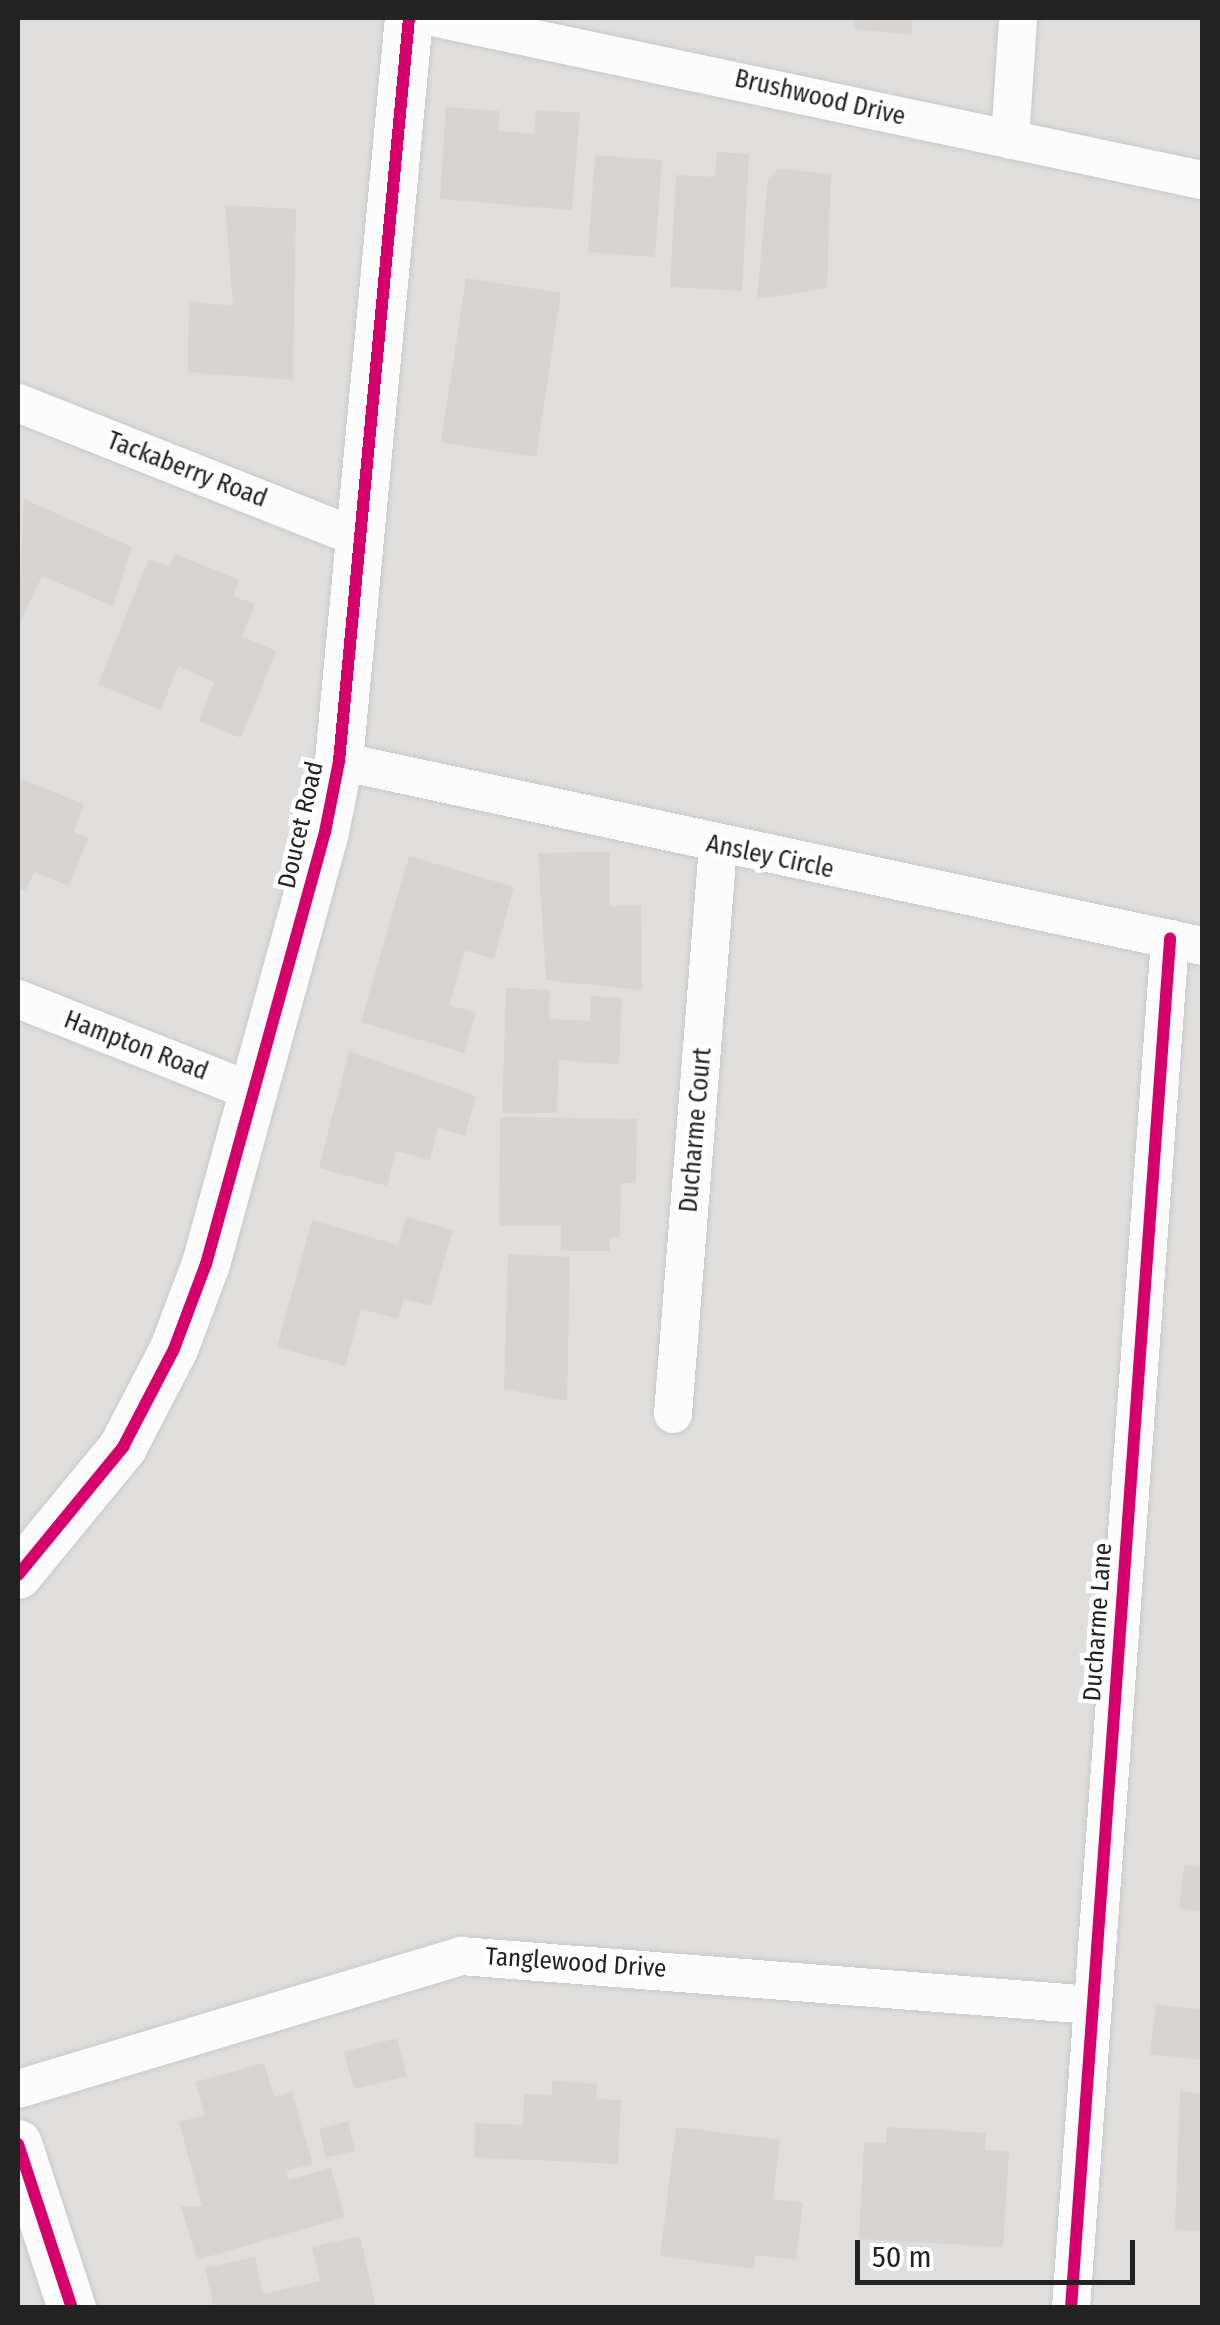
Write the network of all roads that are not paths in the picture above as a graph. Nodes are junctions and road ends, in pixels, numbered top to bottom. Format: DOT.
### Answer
graph roads {
  1 [pos="409,18"];
  2 [pos="437,18"];
  3 [pos="1018,18"];
  4 [pos="1010,140"];
  5 [pos="1202,180"];
  6 [pos="18,404"];
  7 [pos="357,537"];
  8 [pos="339,761"];
  9 [pos="718,846"];
  10 [pos="1186,942"];
  11 [pos="18,1000"];
  12 [pos="255,1093"];
  13 [pos="673,1414"];
  14 [pos="18,1575"];
  15 [pos="1092,2005"];
  16 [pos="18,2089"];
  17 [pos="18,2144"];
  18 [pos="72,2308"];
  19 [pos="1071,2308"];
  1 -- 7 [label="street, Doucet Road"];
  2 -- 4 [label="street, Brushwood Drive"];
  3 -- 4 [label="street"];
  4 -- 5 [label="street, Brushwood Drive"];
  6 -- 7 [label="street, Tackaberry Road"];
  7 -- 8 [label="street, Doucet Road"];
  8 -- 9 [label="street, Ansley Circle"];
  8 -- 12 [label="street, Doucet Road"];
  9 -- 10 [label="street, Ansley Circle"];
  9 -- 13 [label="street, Ducharme Court"];
  10 -- 15 [label="street, Ducharme Lane"];
  11 -- 12 [label="street, Hampton Road"];
  12 -- 14 [label="street, Doucet Road"];
  15 -- 16 [label="street, Tanglewood Drive"];
  15 -- 19 [label="street, Ducharme Lane"];
  17 -- 18 [label="street"];
}
